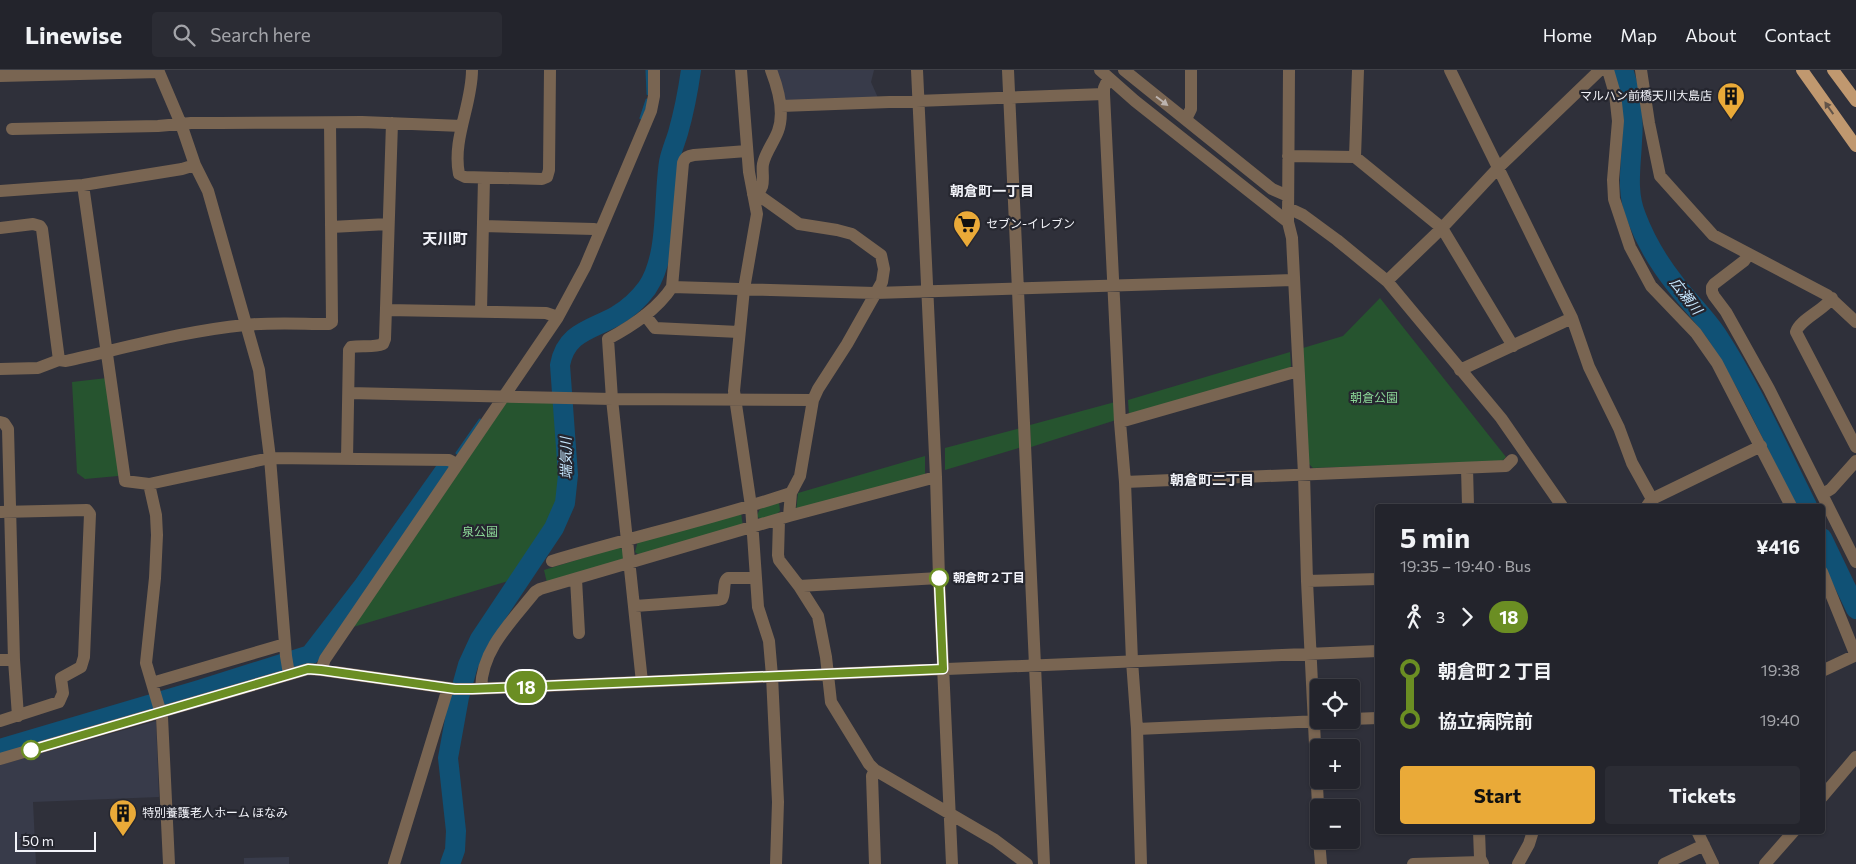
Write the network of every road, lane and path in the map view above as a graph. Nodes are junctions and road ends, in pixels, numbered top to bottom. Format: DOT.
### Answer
graph roads {
  1 [pos="472,70"];
  2 [pos="550,70"];
  3 [pos="654,70"];
  4 [pos="741,70"];
  5 [pos="771,70"];
  6 [pos="917,70"];
  7 [pos="1008,70"];
  8 [pos="1124,70"];
  9 [pos="1191,70"];
  10 [pos="1289,70"];
  11 [pos="1358,70"];
  12 [pos="1450,70"];
  13 [pos="1600,70"];
  14 [pos="1608,70"];
  15 [pos="1641,70"];
  16 [pos="1802,70"];
  17 [pos="1833,70"];
  18 [pos="158,71"];
  19 [pos="1104,74"];
  20 [pos="0,76"];
  21 [pos="1104,94"];
  22 [pos="1010,98"];
  23 [pos="918,100"];
  24 [pos="1856,101"];
  25 [pos="781,106"];
  26 [pos="1186,119"];
  27 [pos="330,123"];
  28 [pos="392,123"];
  29 [pos="181,124"];
  30 [pos="462,126"];
  31 [pos="12,129"];
  32 [pos="1856,146"];
  33 [pos="747,151"];
  34 [pos="1288,156"];
  35 [pos="1355,157"];
  36 [pos="195,165"];
  37 [pos="1499,167"];
  38 [pos="763,177"];
  39 [pos="484,178"];
  40 [pos="750,178"];
  41 [pos="83,185"];
  42 [pos="0,191"];
  43 [pos="753,194"];
  44 [pos="1288,202"];
  45 [pos="1288,222"];
  46 [pos="388,224"];
  47 [pos="483,226"];
  48 [pos="331,227"];
  49 [pos="0,228"];
  50 [pos="1442,228"];
  51 [pos="600,231"];
  52 [pos="1748,254"];
  53 [pos="1293,280"];
  54 [pos="1387,281"];
  55 [pos="1114,285"];
  56 [pos="672,287"];
  57 [pos="1019,288"];
  58 [pos="744,289"];
  59 [pos="928,291"];
  60 [pos="875,294"];
  61 [pos="1832,298"];
  62 [pos="387,310"];
  63 [pos="481,311"];
  64 [pos="645,315"];
  65 [pos="558,317"];
  66 [pos="1572,318"];
  67 [pos="1856,322"];
  68 [pos="246,325"];
  69 [pos="739,332"];
  70 [pos="1513,346"];
  71 [pos="107,352"];
  72 [pos="59,360"];
  73 [pos="0,369"];
  74 [pos="1460,370"];
  75 [pos="1298,371"];
  76 [pos="349,393"];
  77 [pos="504,396"];
  78 [pos="612,399"];
  79 [pos="736,400"];
  80 [pos="813,400"];
  81 [pos="0,422"];
  82 [pos="1120,422"];
  83 [pos="1761,446"];
  84 [pos="1856,448"];
  85 [pos="270,458"];
  86 [pos="347,459"];
  87 [pos="1512,460"];
  88 [pos="1856,461"];
  89 [pos="456,464"];
  90 [pos="1467,468"];
  91 [pos="1304,474"];
  92 [pos="936,477"];
  93 [pos="1124,482"];
  94 [pos="149,484"];
  95 [pos="792,493"];
  96 [pos="1823,494"];
  97 [pos="1649,503"];
  98 [pos="1468,504"];
  99 [pos="1561,504"];
  100 [pos="1790,504"];
  101 [pos="751,506"];
  102 [pos="5,512"];
  103 [pos="784,518"];
  104 [pos="753,527"];
  105 [pos="627,538"];
  106 [pos="552,561"];
  107 [pos="1856,562"];
  108 [pos="630,563"];
  109 [pos="755,578"];
  110 [pos="939,578"];
  111 [pos="576,579"];
  112 [pos="1375,579"];
  113 [pos="1306,581"];
  114 [pos="1825,582"];
  115 [pos="6,586"];
  116 [pos="800,586"];
  117 [pos="635,606"];
  118 [pos="579,633"];
  119 [pos="1375,651"];
  120 [pos="1311,654"];
  121 [pos="1856,655"];
  122 [pos="0,660"];
  123 [pos="14,660"];
  124 [pos="287,660"];
  125 [pos="1132,661"];
  126 [pos="1036,665"];
  127 [pos="943,669"];
  128 [pos="321,670"];
  129 [pos="1825,670"];
  130 [pos="828,673"];
  131 [pos="772,676"];
  132 [pos="1312,679"];
  133 [pos="642,682"];
  134 [pos="152,683"];
  135 [pos="451,688"];
  136 [pos="475,689"];
  137 [pos="159,706"];
  138 [pos="18,716"];
  139 [pos="1375,718"];
  140 [pos="1360,719"];
  141 [pos="0,721"];
  142 [pos="1310,722"];
  143 [pos="1137,729"];
  144 [pos="1314,729"];
  145 [pos="1856,757"];
  146 [pos="0,759"];
  147 [pos="875,770"];
  148 [pos="1825,793"];
  149 [pos="1318,799"];
  150 [pos="950,814"];
  151 [pos="1478,834"];
  152 [pos="1532,834"];
  153 [pos="1698,834"];
  154 [pos="1791,834"];
  155 [pos="1704,845"];
  156 [pos="1320,849"];
  157 [pos="1482,863"];
  158 [pos="169,864"];
  159 [pos="394,864"];
  160 [pos="776,864"];
  161 [pos="875,864"];
  162 [pos="952,864"];
  163 [pos="1027,864"];
  164 [pos="1044,864"];
  165 [pos="1141,864"];
  166 [pos="1321,864"];
  167 [pos="1413,864"];
  168 [pos="1518,864"];
  169 [pos="1664,864"];
  170 [pos="1713,864"];
  171 [pos="1765,864"];
  1 -- 30 [label="street"];
  2 -- 39 [label="street"];
  3 -- 51 [label="street"];
  4 -- 33 [label="street"];
  5 -- 25 [label="street"];
  6 -- 23 [label="street"];
  7 -- 22 [label="street"];
  8 -- 26 [label="street, one-way"];
  9 -- 26 [label="street"];
  10 -- 34 [label="street"];
  11 -- 35 [label="street"];
  12 -- 37 [label="street"];
  13 -- 37 [label="street"];
  14 -- 83 [label="street"];
  15 -- 52 [label="street"];
  32 -- 16 [label="main road, one-way"];
  17 -- 24 [label="main road"];
  18 -- 20 [label="street"];
  18 -- 29 [label="street"];
  19 -- 21 [label="street"];
  19 -- 45 [label="street"];
  21 -- 22 [label="street"];
  21 -- 55 [label="street"];
  22 -- 23 [label="street"];
  22 -- 57 [label="street"];
  23 -- 25 [label="street"];
  23 -- 59 [label="street"];
  25 -- 38 [label="street"];
  26 -- 44 [label="street"];
  27 -- 28 [label="street"];
  27 -- 29 [label="street"];
  27 -- 48 [label="street"];
  28 -- 30 [label="street"];
  28 -- 46 [label="street"];
  29 -- 31 [label="street"];
  29 -- 36 [label="street"];
  30 -- 39 [label="street"];
  33 -- 40 [label="street"];
  33 -- 56 [label="street"];
  34 -- 35 [label="street"];
  34 -- 44 [label="street"];
  35 -- 50 [label="street"];
  36 -- 41 [label="street"];
  36 -- 68 [label="street"];
  37 -- 50 [label="street"];
  37 -- 66 [label="street"];
  38 -- 40 [label="street"];
  38 -- 43 [label="street"];
  39 -- 47 [label="street"];
  40 -- 43 [label="street"];
  41 -- 42 [label="street"];
  41 -- 71 [label="street"];
  43 -- 58 [label="street"];
  43 -- 60 [label="street"];
  44 -- 45 [label="street"];
  44 -- 54 [label="street"];
  45 -- 53 [label="street"];
  46 -- 48 [label="street"];
  46 -- 62 [label="street"];
  47 -- 51 [label="street"];
  47 -- 63 [label="street"];
  48 -- 68 [label="street"];
  49 -- 72 [label="street"];
  50 -- 54 [label="street"];
  50 -- 70 [label="street"];
  51 -- 65 [label="street"];
  52 -- 61 [label="street"];
  52 -- 96 [label="street"];
  53 -- 55 [label="street"];
  53 -- 75 [label="street"];
  54 -- 74 [label="street"];
  55 -- 57 [label="street"];
  55 -- 82 [label="street"];
  56 -- 58 [label="street"];
  56 -- 64 [label="street"];
  57 -- 59 [label="street"];
  57 -- 126 [label="street"];
  58 -- 60 [label="street"];
  58 -- 69 [label="street"];
  59 -- 60 [label="street"];
  59 -- 92 [label="street"];
  60 -- 80 [label="street"];
  61 -- 67 [label="street"];
  61 -- 84 [label="street"];
  62 -- 63 [label="street"];
  62 -- 76 [label="street"];
  63 -- 65 [label="street"];
  64 -- 69 [label="street"];
  64 -- 78 [label="street"];
  65 -- 77 [label="street"];
  66 -- 70 [label="street"];
  66 -- 97 [label="street"];
  68 -- 71 [label="street"];
  68 -- 85 [label="street"];
  69 -- 79 [label="street"];
  70 -- 74 [label="street"];
  71 -- 72 [label="street"];
  71 -- 94 [label="street"];
  72 -- 73 [label="street"];
  74 -- 99 [label="street"];
  75 -- 82 [label="street"];
  75 -- 91 [label="street"];
  76 -- 77 [label="street"];
  76 -- 86 [label="street"];
  77 -- 78 [label="street"];
  77 -- 89 [label="street"];
  78 -- 79 [label="street"];
  78 -- 105 [label="street"];
  79 -- 80 [label="street"];
  79 -- 101 [label="street"];
  80 -- 95 [label="street"];
  81 -- 102 [label="street"];
  82 -- 93 [label="street"];
  83 -- 97 [label="street"];
  83 -- 100 [label="street"];
  85 -- 86 [label="street"];
  85 -- 94 [label="street"];
  85 -- 124 [label="street"];
  86 -- 89 [label="street"];
  87 -- 90 [label="street"];
  88 -- 96 [label="street"];
  89 -- 128 [label="street"];
  90 -- 91 [label="street"];
  90 -- 98 [label="street"];
  91 -- 93 [label="street"];
  91 -- 113 [label="street"];
  92 -- 103 [label="street"];
  92 -- 110 [label="street"];
  93 -- 125 [label="street"];
  94 -- 134 [label="street"];
  95 -- 101 [label="street"];
  95 -- 103 [label="street"];
  96 -- 107 [label="street"];
  101 -- 104 [label="street"];
  101 -- 105 [label="street"];
  102 -- 115 [label="street"];
  102 -- 138 [label="street"];
  103 -- 104 [label="street"];
  103 -- 116 [label="street"];
  104 -- 108 [label="street"];
  104 -- 109 [label="street"];
  105 -- 106 [label="street"];
  105 -- 108 [label="street"];
  108 -- 111 [label="street"];
  108 -- 117 [label="street"];
  109 -- 117 [label="street"];
  109 -- 131 [label="street"];
  110 -- 116 [label="street"];
  110 -- 127 [label="street"];
  111 -- 118 [label="street"];
  111 -- 136 [label="street"];
  112 -- 113 [label="street"];
  113 -- 120 [label="street"];
  114 -- 121 [label="street"];
  115 -- 123 [label="street"];
  116 -- 130 [label="street"];
  117 -- 133 [label="street"];
  119 -- 120 [label="street"];
  120 -- 125 [label="street"];
  120 -- 132 [label="street"];
  121 -- 129 [label="street"];
  122 -- 123 [label="street"];
  123 -- 138 [label="street"];
  124 -- 128 [label="street"];
  124 -- 134 [label="street"];
  124 -- 137 [label="street"];
  125 -- 126 [label="street"];
  125 -- 143 [label="street"];
  126 -- 127 [label="street"];
  126 -- 164 [label="street"];
  127 -- 130 [label="street"];
  127 -- 150 [label="street"];
  128 -- 135 [label="street"];
  130 -- 131 [label="street"];
  130 -- 147 [label="street"];
  131 -- 133 [label="street"];
  131 -- 160 [label="street"];
  133 -- 136 [label="street"];
  134 -- 137 [label="street"];
  135 -- 136 [label="street"];
  135 -- 159 [label="street"];
  137 -- 146 [label="street"];
  137 -- 158 [label="street"];
  138 -- 141 [label="street"];
  139 -- 140 [label="street"];
  142 -- 143 [label="street"];
  143 -- 165 [label="street"];
  144 -- 149 [label="street"];
  145 -- 148 [label="street"];
  147 -- 150 [label="street"];
  147 -- 161 [label="street"];
  150 -- 162 [label="street"];
  150 -- 163 [label="street"];
  151 -- 157 [label="street"];
  152 -- 168 [label="street"];
  153 -- 155 [label="street"];
  154 -- 171 [label="street"];
  155 -- 169 [label="street"];
  155 -- 170 [label="street"];
  156 -- 166 [label="street"];
  157 -- 167 [label="street"];
}
